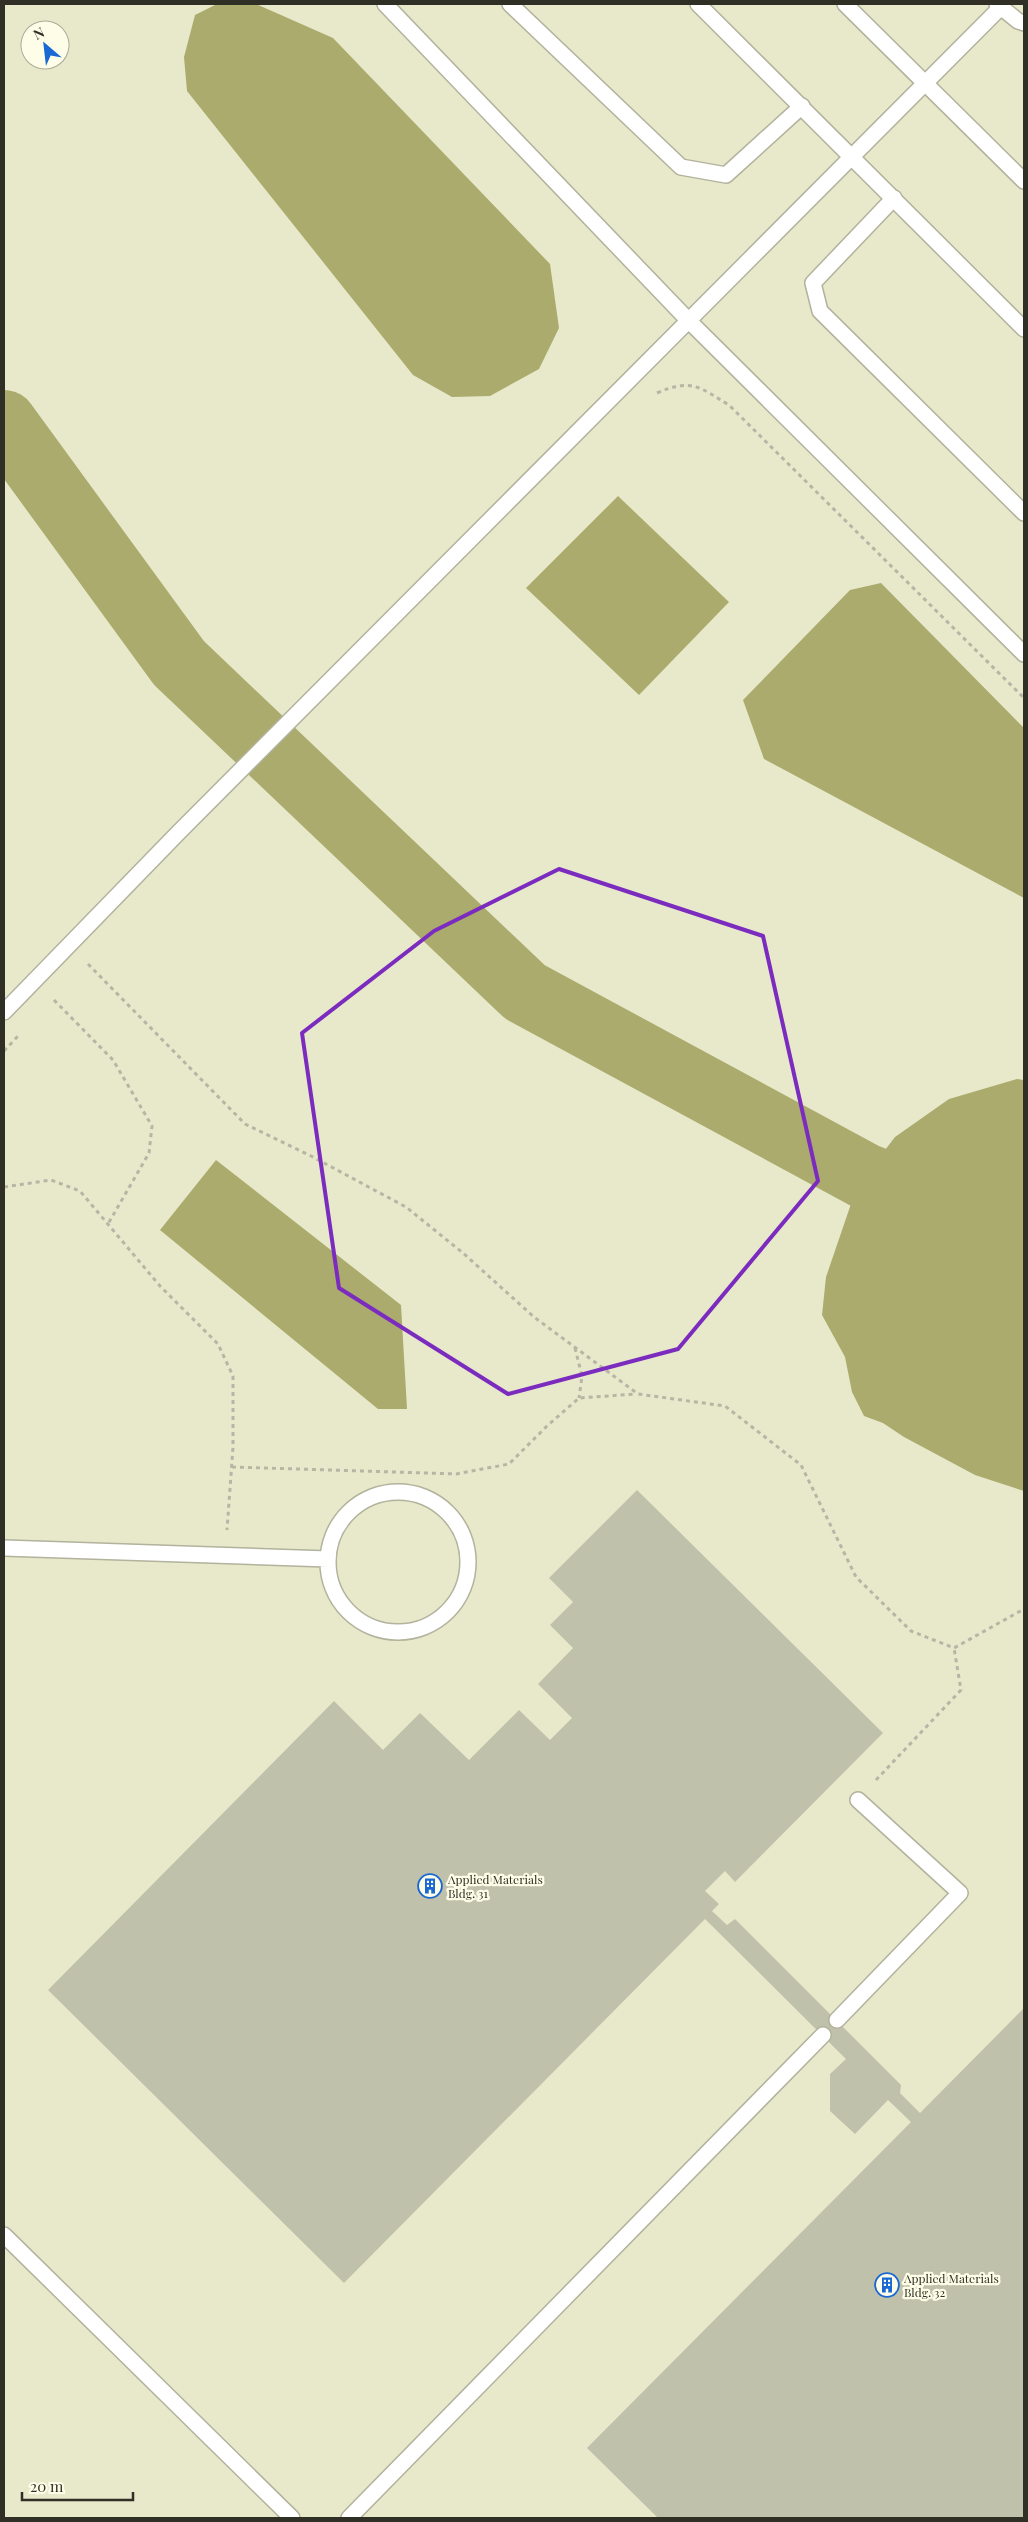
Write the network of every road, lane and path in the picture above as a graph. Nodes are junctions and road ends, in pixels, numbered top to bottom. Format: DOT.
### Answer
graph roads {
  1 [pos="385,4"];
  2 [pos="510,4"];
  3 [pos="698,4"];
  4 [pos="845,4"];
  5 [pos="998,6"];
  6 [pos="1024,23"];
  7 [pos="926,82"];
  8 [pos="802,106"];
  9 [pos="852,155"];
  10 [pos="1024,181"];
  11 [pos="894,198"];
  12 [pos="688,320"];
  13 [pos="1024,329"];
  14 [pos="651,395"];
  15 [pos="1024,513"];
  16 [pos="1024,654"];
  17 [pos="1024,698"];
  18 [pos="95,957"];
  19 [pos="54,999"];
  20 [pos="4,1012"];
  21 [pos="4,1187"];
  22 [pos="108,1224"];
  23 [pos="574,1347"];
  24 [pos="638,1394"];
  25 [pos="579,1398"];
  26 [pos="232,1467"];
  27 [pos="226,1534"];
  28 [pos="4,1548"];
  29 [pos="328,1559"];
  30 [pos="1024,1609"];
  31 [pos="954,1648"];
  32 [pos="858,1800"];
  33 [pos="837,2020"];
  34 [pos="823,2035"];
  35 [pos="4,2235"];
  36 [pos="292,2518"];
  37 [pos="349,2518"];
  1 -- 12 [label="lane"];
  2 -- 8 [label="lane"];
  3 -- 8 [label="lane"];
  4 -- 7 [label="lane"];
  5 -- 6 [label="lane"];
  5 -- 7 [label="lane"];
  7 -- 9 [label="lane"];
  7 -- 10 [label="lane"];
  8 -- 9 [label="lane"];
  9 -- 11 [label="lane"];
  9 -- 12 [label="lane"];
  11 -- 13 [label="lane"];
  11 -- 15 [label="lane"];
  12 -- 16 [label="lane"];
  12 -- 20 [label="lane"];
  14 -- 17 [label="path"];
  18 -- 23 [label="path"];
  19 -- 22 [label="path"];
  21 -- 22 [label="path"];
  22 -- 26 [label="path"];
  23 -- 24 [label="path"];
  23 -- 25 [label="path"];
  24 -- 25 [label="path"];
  24 -- 31 [label="path"];
  25 -- 26 [label="path"];
  26 -- 27 [label="path"];
  28 -- 29 [label="lane"];
  29 -- 29 [label="lane"];
  30 -- 31 [label="path"];
  31 -- 32 [label="path"];
  32 -- 33 [label="lane"];
  34 -- 37 [label="lane"];
  35 -- 36 [label="lane"];
}
